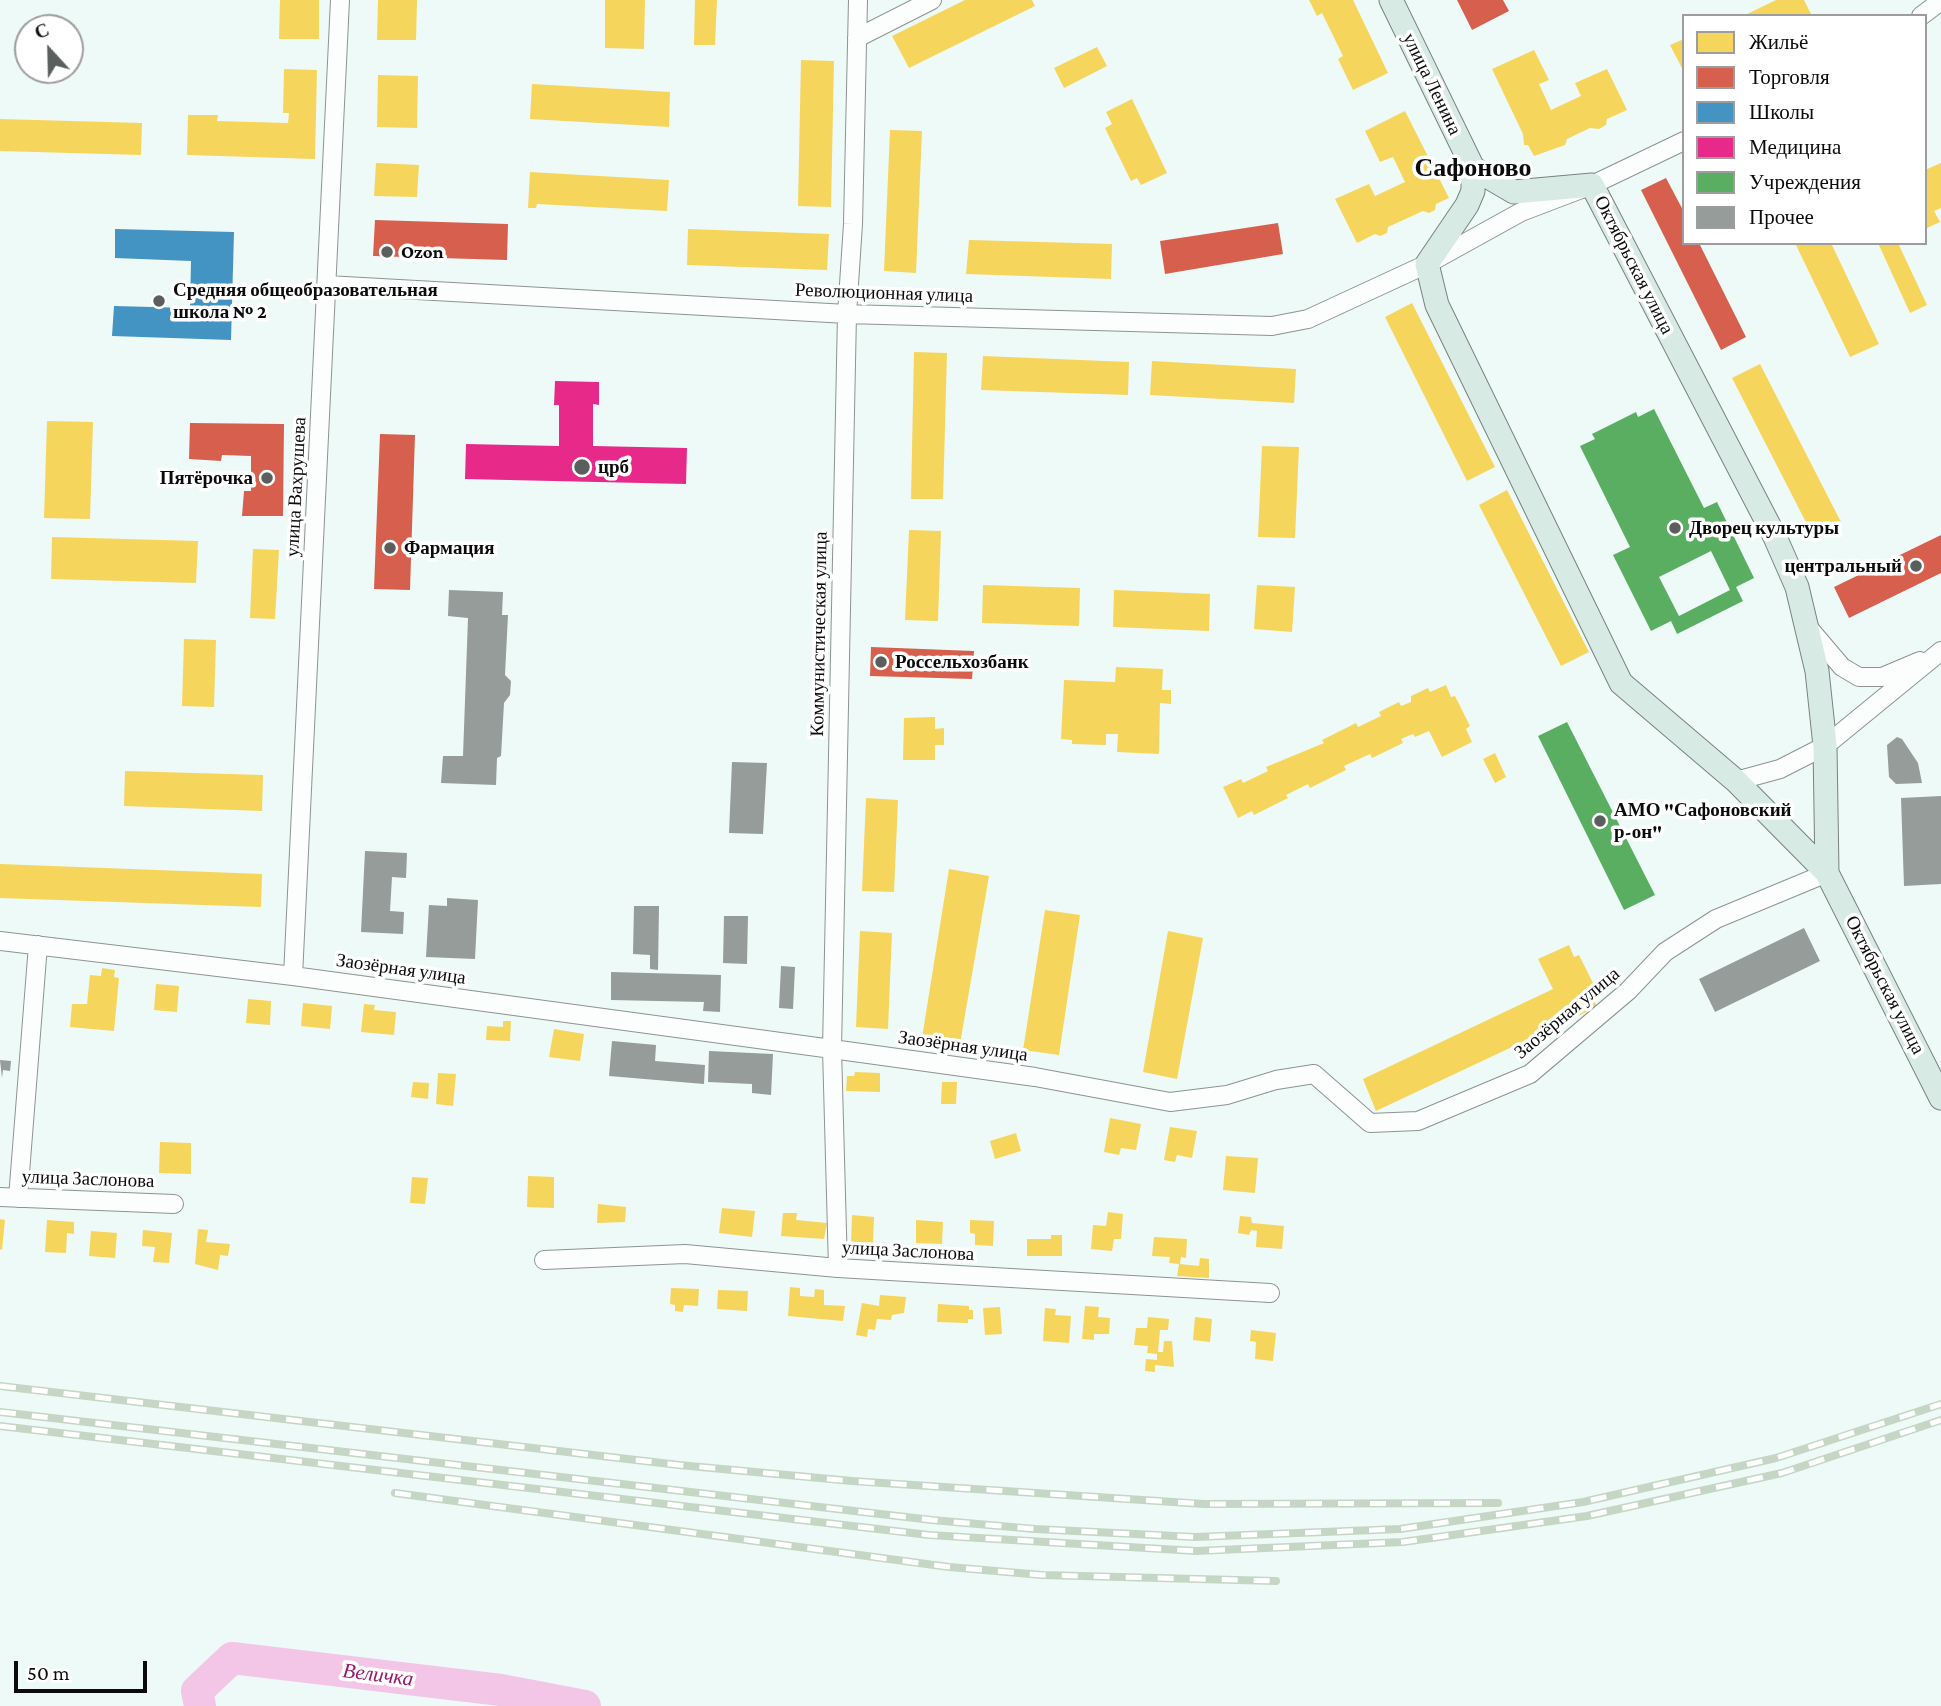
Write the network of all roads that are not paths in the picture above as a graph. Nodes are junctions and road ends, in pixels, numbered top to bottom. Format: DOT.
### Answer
graph roads {
  1 [pos="340,0"];
  2 [pos="858,0"];
  3 [pos="932,0"];
  4 [pos="1391,0"];
  5 [pos="1941,1"];
  6 [pos="1924,14"];
  7 [pos="858,38"];
  8 [pos="1682,142"];
  9 [pos="1473,168"];
  10 [pos="1592,185"];
  11 [pos="1427,264"];
  12 [pos="327,285"];
  13 [pos="846,314"];
  14 [pos="1806,625"];
  15 [pos="1940,652"];
  16 [pos="1825,746"];
  17 [pos="1736,781"];
  18 [pos="1828,873"];
  19 [pos="0,941"];
  20 [pos="38,945"];
  21 [pos="293,976"];
  22 [pos="832,1049"];
  23 [pos="1941,1098"];
  24 [pos="9,1197"];
  25 [pos="174,1204"];
  26 [pos="544,1260"];
  27 [pos="838,1268"];
  28 [pos="1270,1293"];
  1 -- 12 [label="street, улица Вахрушева"];
  2 -- 7 [label="street, Коммунистическая улица"];
  3 -- 7 [label="street"];
  4 -- 9 [label="main road, улица Ленина"];
  5 -- 6 [label="street"];
  7 -- 13 [label="street, Коммунистическая улица"];
  8 -- 10 [label="street"];
  9 -- 10 [label="main road, Октябрьская улица"];
  9 -- 11 [label="main road"];
  10 -- 11 [label="street, Революционная улица"];
  10 -- 14 [label="main road, Октябрьская улица"];
  11 -- 13 [label="street, Революционная улица"];
  11 -- 17 [label="main road, Октябрьская улица"];
  12 -- 13 [label="street, Революционная улица"];
  12 -- 21 [label="street, улица Вахрушева"];
  13 -- 22 [label="street, Коммунистическая улица"];
  14 -- 15 [label="street"];
  14 -- 16 [label="main road, Октябрьская улица"];
  15 -- 16 [label="street"];
  16 -- 17 [label="street"];
  16 -- 18 [label="main road, Октябрьская улица"];
  17 -- 18 [label="main road, Октябрьская улица"];
  18 -- 22 [label="street, Заозёрная улица"];
  18 -- 23 [label="main road, Октябрьская улица"];
  19 -- 20 [label="street, Заозёрная улица"];
  20 -- 21 [label="street, Заозёрная улица"];
  20 -- 24 [label="street"];
  21 -- 22 [label="street, Заозёрная улица"];
  22 -- 27 [label="street, Коммунистическая улица"];
  24 -- 25 [label="street, улица Заслонова"];
  26 -- 27 [label="street, улица Заслонова"];
  27 -- 28 [label="street, улица Заслонова"];
}
